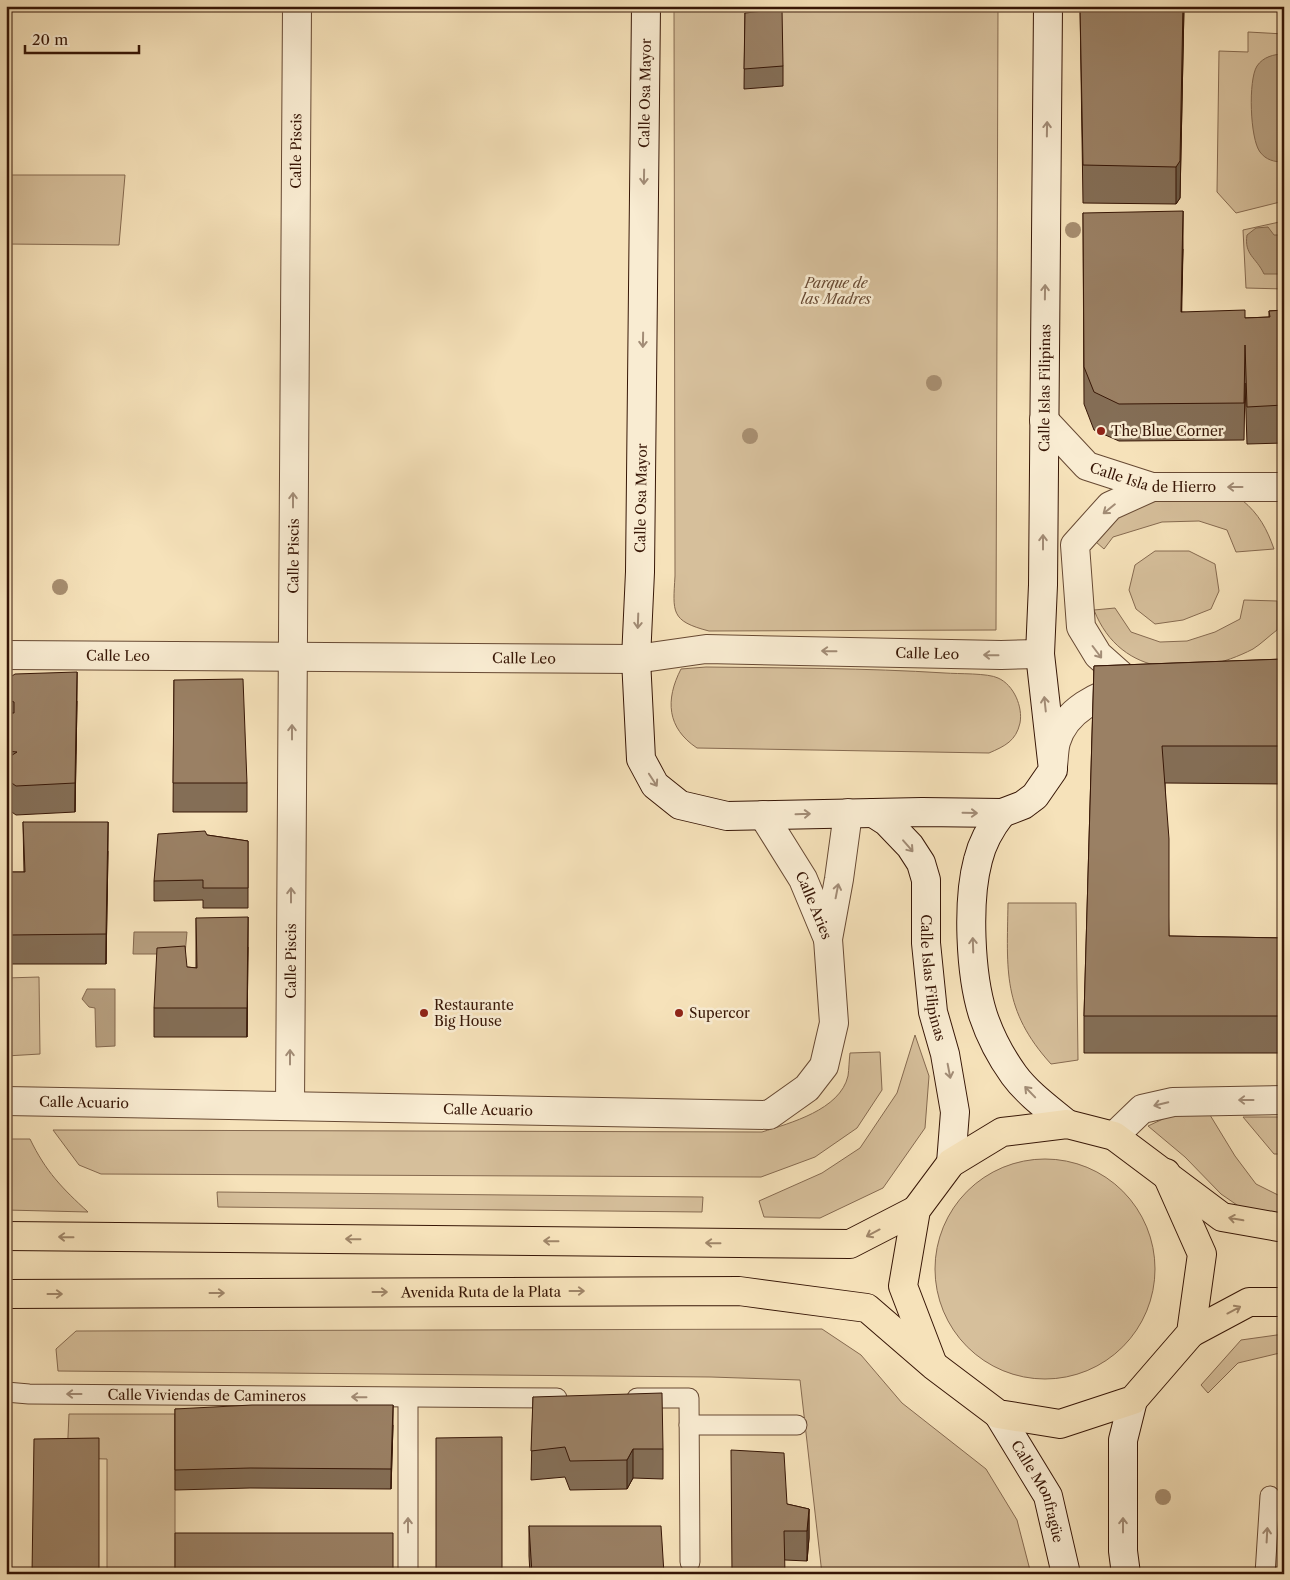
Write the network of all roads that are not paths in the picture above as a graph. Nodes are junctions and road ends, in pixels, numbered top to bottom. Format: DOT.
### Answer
graph roads {
  1 [pos="298,6"];
  2 [pos="646,6"];
  3 [pos="1048,6"];
  4 [pos="1044,420"];
  5 [pos="1152,487"];
  6 [pos="1284,487"];
  7 [pos="1040,654"];
  8 [pos="6,655"];
  9 [pos="292,657"];
  10 [pos="636,659"];
  11 [pos="1052,770"];
  12 [pos="860,813"];
  13 [pos="1002,813"];
  14 [pos="763,816"];
  15 [pos="828,939"];
  16 [pos="1284,1100"];
  17 [pos="6,1101"];
  18 [pos="290,1106"];
  19 [pos="1067,1124"];
  20 [pos="1114,1136"];
  21 [pos="951,1163"];
  22 [pos="1166,1173"];
  23 [pos="916,1210"];
  24 [pos="1284,1228"];
  25 [pos="6,1236"];
  26 [pos="6,1294"];
  27 [pos="1284,1302"];
  28 [pos="1191,1333"];
  29 [pos="933,1365"];
  30 [pos="6,1392"];
  31 [pos="408,1398"];
  32 [pos="573,1398"];
  33 [pos="621,1398"];
  34 [pos="1133,1400"];
  35 [pos="998,1414"];
  36 [pos="689,1425"];
  37 [pos="797,1425"];
  38 [pos="1270,1496"];
  39 [pos="690,1562"];
  40 [pos="408,1574"];
  41 [pos="1066,1574"];
  42 [pos="1126,1574"];
  43 [pos="1265,1574"];
  9 -- 1 [label="street, Calle Piscis, one-way"];
  2 -- 10 [label="street, Calle Osa Mayor, one-way"];
  4 -- 3 [label="street, Calle Islas Filipinas, one-way"];
  4 -- 5 [label="street, Calle Isla de Hierro"];
  7 -- 4 [label="street, Calle Islas Filipinas, one-way"];
  6 -- 5 [label="street, Calle Isla de Hierro, one-way"];
  5 -- 11 [label="street, one-way"];
  7 -- 10 [label="street, Calle Leo, one-way"];
  11 -- 7 [label="street, Calle Islas Filipinas, one-way"];
  8 -- 9 [label="street, Calle Leo"];
  9 -- 10 [label="street, Calle Leo"];
  18 -- 9 [label="street, Calle Piscis, one-way"];
  10 -- 14 [label="street, Calle Osa Mayor, one-way"];
  11 -- 13 [label="street"];
  12 -- 13 [label="street, Calle Osa Mayor, one-way"];
  14 -- 12 [label="street, Calle Osa Mayor, one-way"];
  15 -- 12 [label="street, Calle Aries, one-way"];
  12 -- 21 [label="street, Calle Islas Filipinas, one-way"];
  19 -- 13 [label="street, one-way"];
  14 -- 15 [label="street, Calle Aries"];
  15 -- 18 [label="street, Calle Acuario"];
  16 -- 20 [label="street, one-way"];
  17 -- 18 [label="street, Calle Acuario"];
  19 -- 20 [label="main road"];
  19 -- 21 [label="main road"];
  20 -- 22 [label="main road"];
  21 -- 23 [label="main road"];
  24 -- 22 [label="main road, one-way"];
  22 -- 28 [label="main road"];
  23 -- 25 [label="main road, one-way"];
  23 -- 29 [label="main road"];
  26 -- 29 [label="main road, Avenida Ruta de la Plata, one-way"];
  28 -- 27 [label="main road, one-way"];
  28 -- 34 [label="main road"];
  29 -- 35 [label="main road, Avenida Ruta de la Plata"];
  31 -- 30 [label="lane, Calle Viviendas de Camineros, one-way"];
  31 -- 32 [label="lane, Calle Viviendas de Camineros"];
  40 -- 31 [label="lane, one-way"];
  33 -- 36 [label="lane"];
  34 -- 35 [label="main road"];
  42 -- 34 [label="street, one-way"];
  35 -- 41 [label="street, Calle Monfragüe"];
  36 -- 37 [label="lane"];
  36 -- 39 [label="lane"];
  43 -- 38 [label="lane, one-way"];
}
